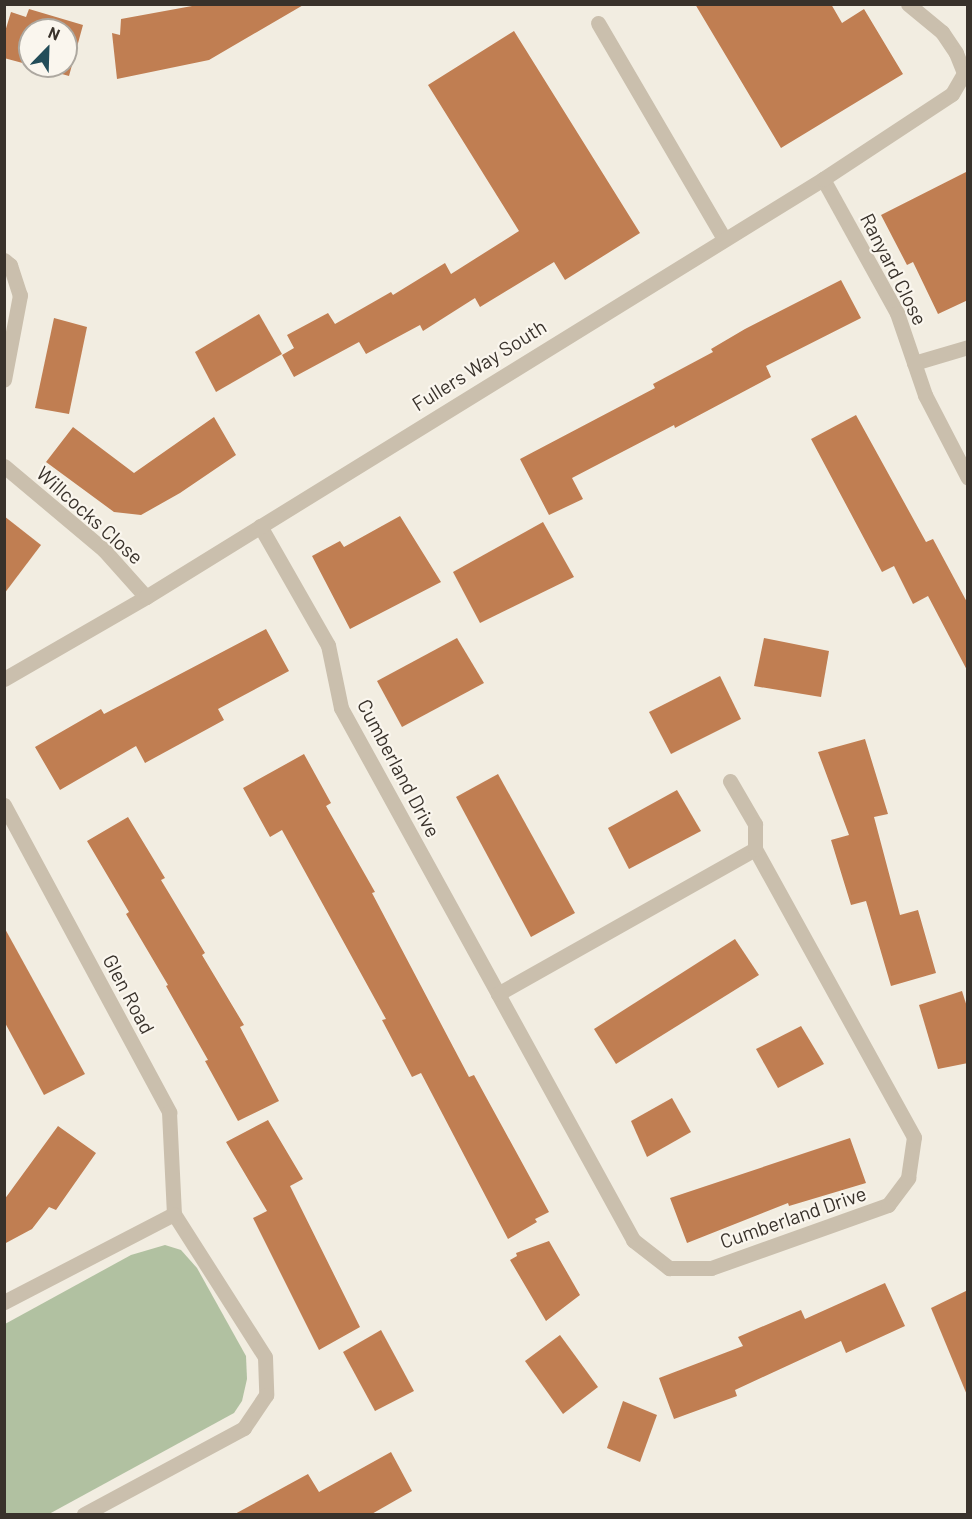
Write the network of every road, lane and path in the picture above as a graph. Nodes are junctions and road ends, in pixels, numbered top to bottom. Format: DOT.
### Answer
graph roads {
  1 [pos="908,4"];
  2 [pos="598,23"];
  3 [pos="964,80"];
  4 [pos="823,179"];
  5 [pos="724,239"];
  6 [pos="4,260"];
  7 [pos="968,347"];
  8 [pos="914,363"];
  9 [pos="4,380"];
  10 [pos="4,466"];
  11 [pos="968,478"];
  12 [pos="260,526"];
  13 [pos="146,597"];
  14 [pos="4,679"];
  15 [pos="730,782"];
  16 [pos="4,805"];
  17 [pos="755,849"];
  18 [pos="498,994"];
  19 [pos="174,1214"];
  20 [pos="4,1302"];
  21 [pos="84,1515"];
  1 -- 3 [label="street"];
  2 -- 5 [label="street"];
  3 -- 4 [label="street, Fullers Way South"];
  4 -- 5 [label="street, Fullers Way South"];
  4 -- 8 [label="street, Ranyard Close"];
  5 -- 12 [label="street, Fullers Way South"];
  6 -- 9 [label="street"];
  7 -- 8 [label="street"];
  8 -- 11 [label="street, Ranyard Close"];
  10 -- 13 [label="street, Willcocks Close"];
  12 -- 13 [label="street, Fullers Way South"];
  12 -- 18 [label="street, Cumberland Drive"];
  13 -- 14 [label="street, Fullers Way South"];
  15 -- 17 [label="street, Cumberland Drive"];
  16 -- 19 [label="street, Glen Road"];
  17 -- 18 [label="street"];
  17 -- 18 [label="street, Cumberland Drive"];
  19 -- 20 [label="street"];
  19 -- 21 [label="street, Glen Road"];
}
